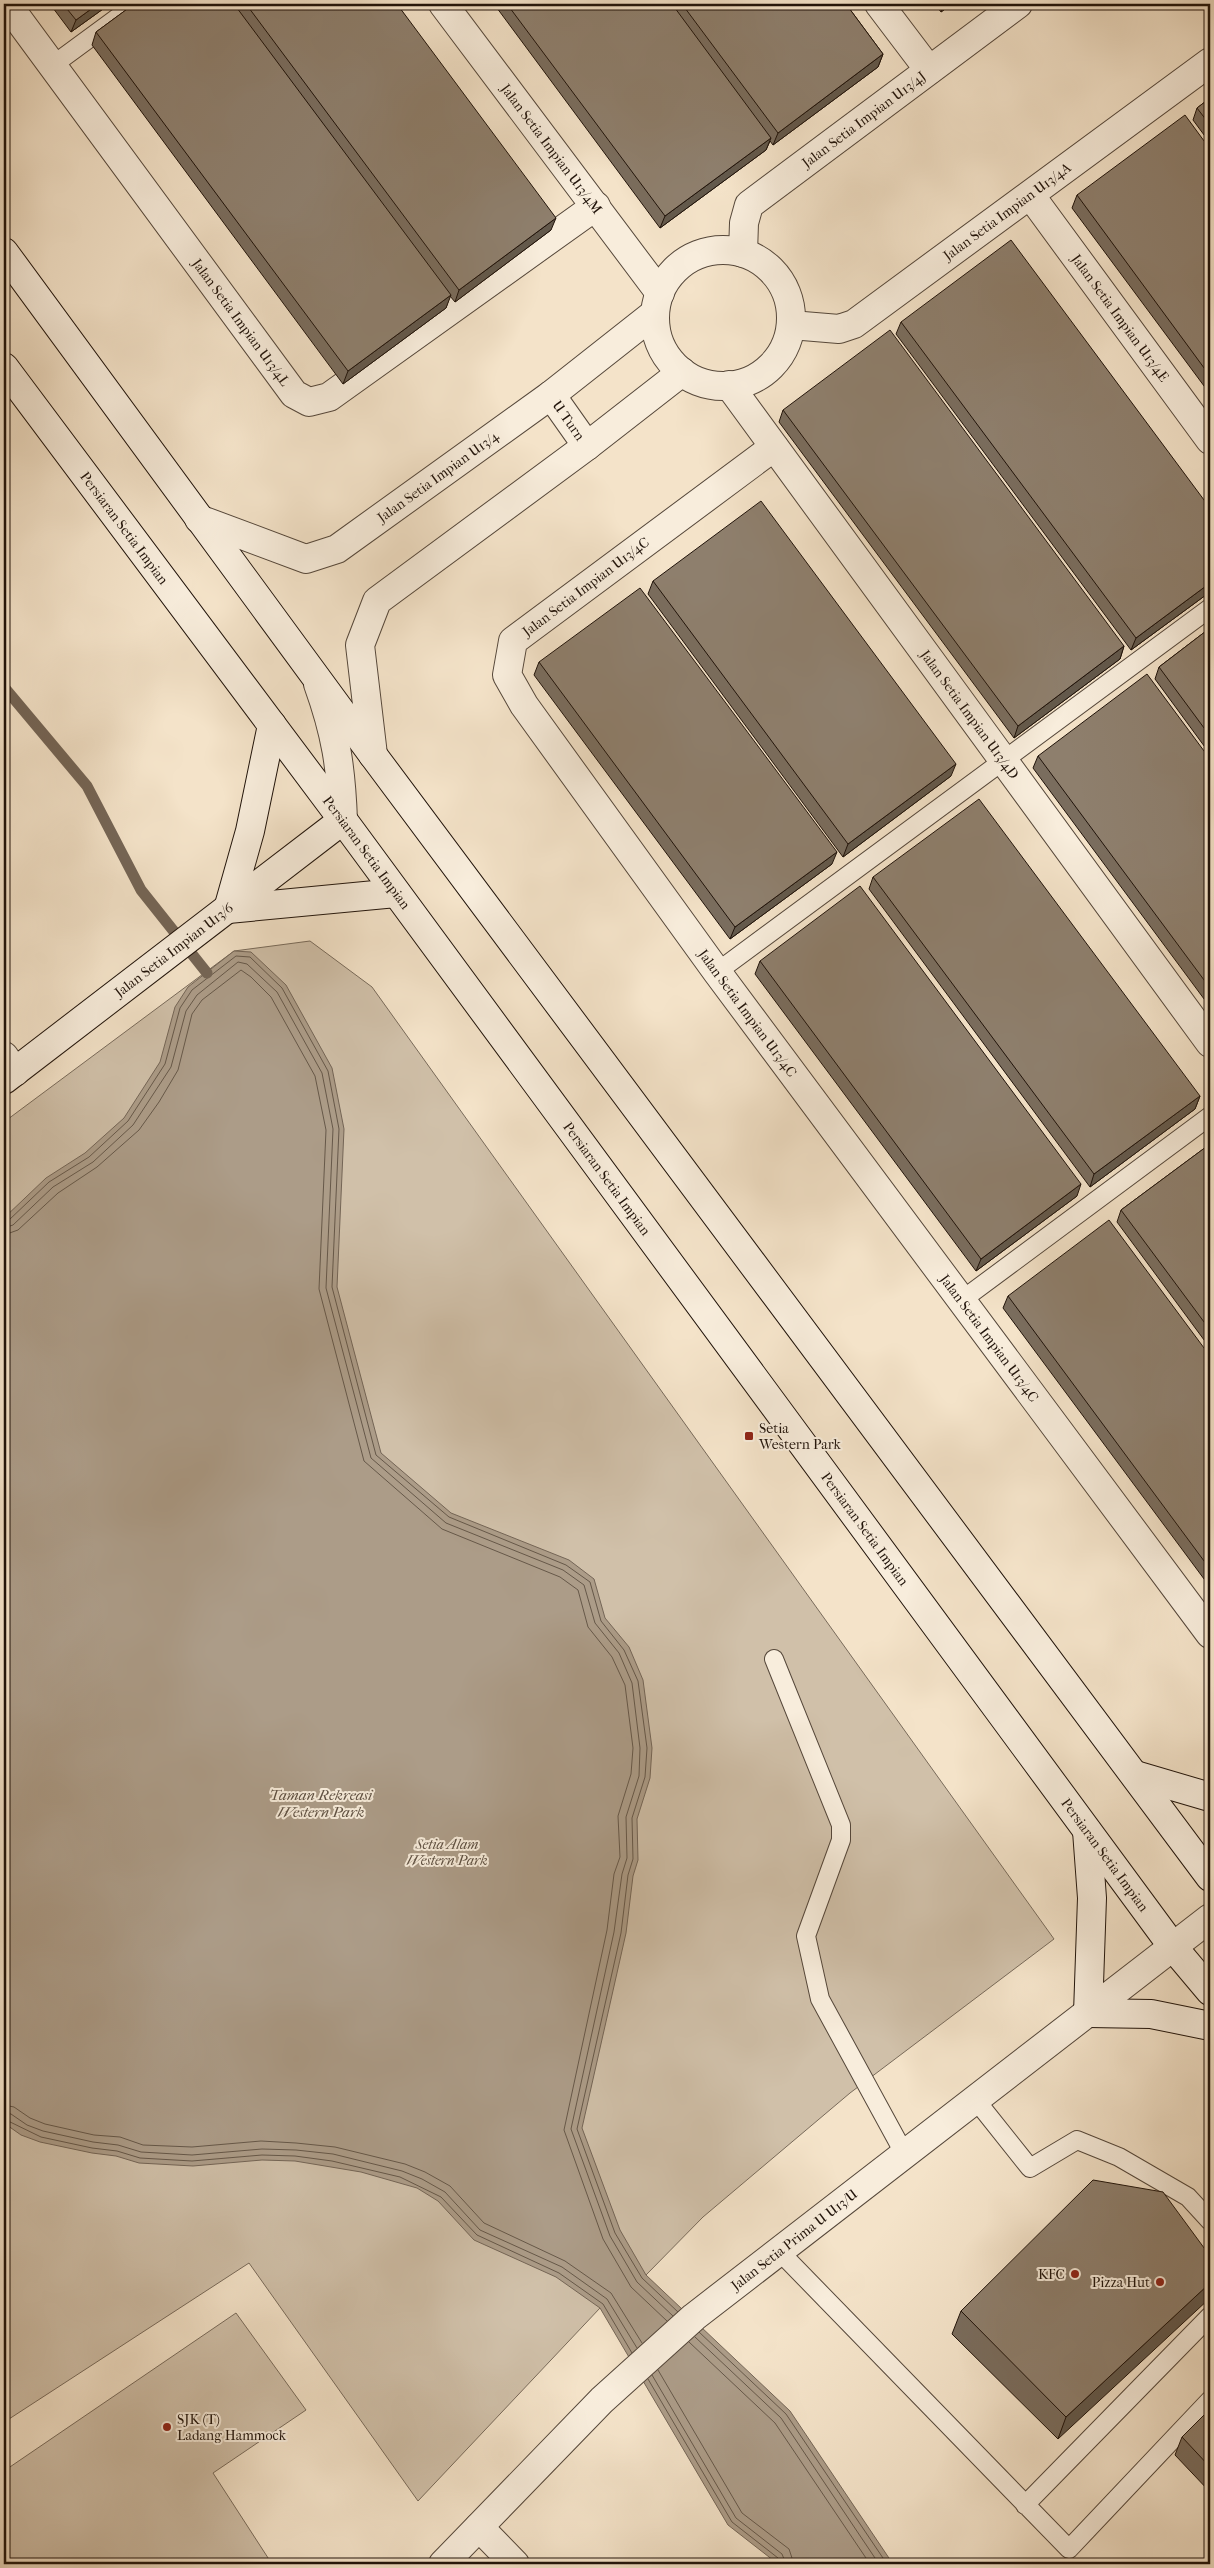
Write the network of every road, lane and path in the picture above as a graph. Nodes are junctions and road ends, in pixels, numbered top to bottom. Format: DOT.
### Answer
graph roads {
  1 [pos="7,4"];
  2 [pos="136,4"];
  3 [pos="444,4"];
  4 [pos="879,4"];
  5 [pos="1018,4"];
  6 [pos="1210,62"];
  7 [pos="53,66"];
  8 [pos="929,70"];
  9 [pos="1031,196"];
  10 [pos="596,206"];
  11 [pos="4,252"];
  12 [pos="743,253"];
  13 [pos="658,303"];
  14 [pos="791,325"];
  15 [pos="4,367"];
  16 [pos="682,372"];
  17 [pos="728,385"];
  18 [pos="550,395"];
  19 [pos="1210,440"];
  20 [pos="587,446"];
  21 [pos="774,447"];
  22 [pos="199,519"];
  23 [pos="1210,608"];
  24 [pos="315,676"];
  25 [pos="272,725"];
  26 [pos="373,755"];
  27 [pos="1004,761"];
  28 [pos="343,820"];
  29 [pos="396,893"];
  30 [pos="220,914"];
  31 [pos="718,972"];
  32 [pos="1210,1043"];
  33 [pos="7,1070"];
  34 [pos="1210,1116"];
  35 [pos="962,1300"];
  36 [pos="1210,1634"];
  37 [pos="774,1659"];
  38 [pos="1135,1775"];
  39 [pos="1210,1797"];
  40 [pos="1087,1831"];
  41 [pos="1210,1877"];
  42 [pos="1210,1918"];
  43 [pos="1173,1947"];
  44 [pos="1210,1991"];
  45 [pos="1088,2013"];
  46 [pos="1210,2026"];
  47 [pos="976,2099"];
  48 [pos="904,2153"];
  49 [pos="1210,2221"];
  50 [pos="779,2251"];
  51 [pos="1210,2316"];
  52 [pos="1210,2400"];
  53 [pos="1025,2505"];
  54 [pos="479,2527"];
  55 [pos="443,2564"];
  56 [pos="515,2564"];
  1 -- 7 [label="street, Jalan Setia Impian U13/4L"];
  2 -- 7 [label="lane"];
  3 -- 10 [label="street, Jalan Setia Impian U13/4M"];
  4 -- 8 [label="street"];
  5 -- 8 [label="street, Jalan Setia Impian U13/4J"];
  6 -- 9 [label="street, Jalan Setia Impian U13/4A"];
  7 -- 10 [label="street, Jalan Setia Impian U13/4L"];
  8 -- 12 [label="street, Jalan Setia Impian U13/4J"];
  9 -- 14 [label="street, Jalan Setia Impian U13/4A"];
  9 -- 19 [label="street, Jalan Setia Impian U13/4E"];
  10 -- 13 [label="street, Jalan Setia Impian U13/4M"];
  11 -- 22 [label="street"];
  12 -- 13 [label="street"];
  12 -- 14 [label="street"];
  13 -- 16 [label="street"];
  13 -- 18 [label="street, Jalan Setia Impian U13/4"];
  14 -- 17 [label="street"];
  15 -- 25 [label="street, Persiaran Setia Impian"];
  16 -- 17 [label="street"];
  16 -- 20 [label="street"];
  17 -- 21 [label="street, Jalan Setia Impian U13/4D"];
  18 -- 20 [label="street, U Turn"];
  18 -- 22 [label="street, Jalan Setia Impian U13/4"];
  20 -- 26 [label="street"];
  21 -- 27 [label="street, Jalan Setia Impian U13/4D"];
  21 -- 31 [label="street, Jalan Setia Impian U13/4C"];
  22 -- 24 [label="street"];
  23 -- 27 [label="lane"];
  24 -- 26 [label="street"];
  24 -- 28 [label="street"];
  25 -- 28 [label="street, Persiaran Setia Impian"];
  25 -- 30 [label="street"];
  26 -- 38 [label="street"];
  27 -- 31 [label="lane"];
  27 -- 32 [label="street, Jalan Setia Impian U13/4D"];
  28 -- 29 [label="street, Persiaran Setia Impian"];
  28 -- 30 [label="street, Jalan Setia Impian U13/6"];
  29 -- 30 [label="street"];
  29 -- 40 [label="street, Persiaran Setia Impian"];
  30 -- 33 [label="street, Jalan Setia Impian U13/6"];
  31 -- 35 [label="street, Jalan Setia Impian U13/4C"];
  34 -- 35 [label="lane"];
  35 -- 36 [label="street, Jalan Setia Impian U13/4C"];
  37 -- 48 [label="lane"];
  38 -- 39 [label="street"];
  38 -- 41 [label="street"];
  40 -- 43 [label="street, Persiaran Setia Impian"];
  40 -- 45 [label="street"];
  42 -- 43 [label="street, Jalan Setia Prima U U13/U"];
  43 -- 44 [label="street, Persiaran Setia Impian"];
  43 -- 45 [label="street, Jalan Setia Prima U U13/U"];
  45 -- 46 [label="street"];
  45 -- 47 [label="street, Jalan Setia Prima U U13/U"];
  47 -- 48 [label="street, Jalan Setia Prima U U13/U"];
  47 -- 49 [label="lane"];
  48 -- 50 [label="street, Jalan Setia Prima U U13/U"];
  50 -- 53 [label="lane"];
  50 -- 54 [label="street, Jalan Setia Prima U U13/U"];
  51 -- 53 [label="lane"];
  52 -- 53 [label="lane"];
  54 -- 55 [label="street, Jalan Setia Prima U U13/U"];
  54 -- 56 [label="street"];
}
